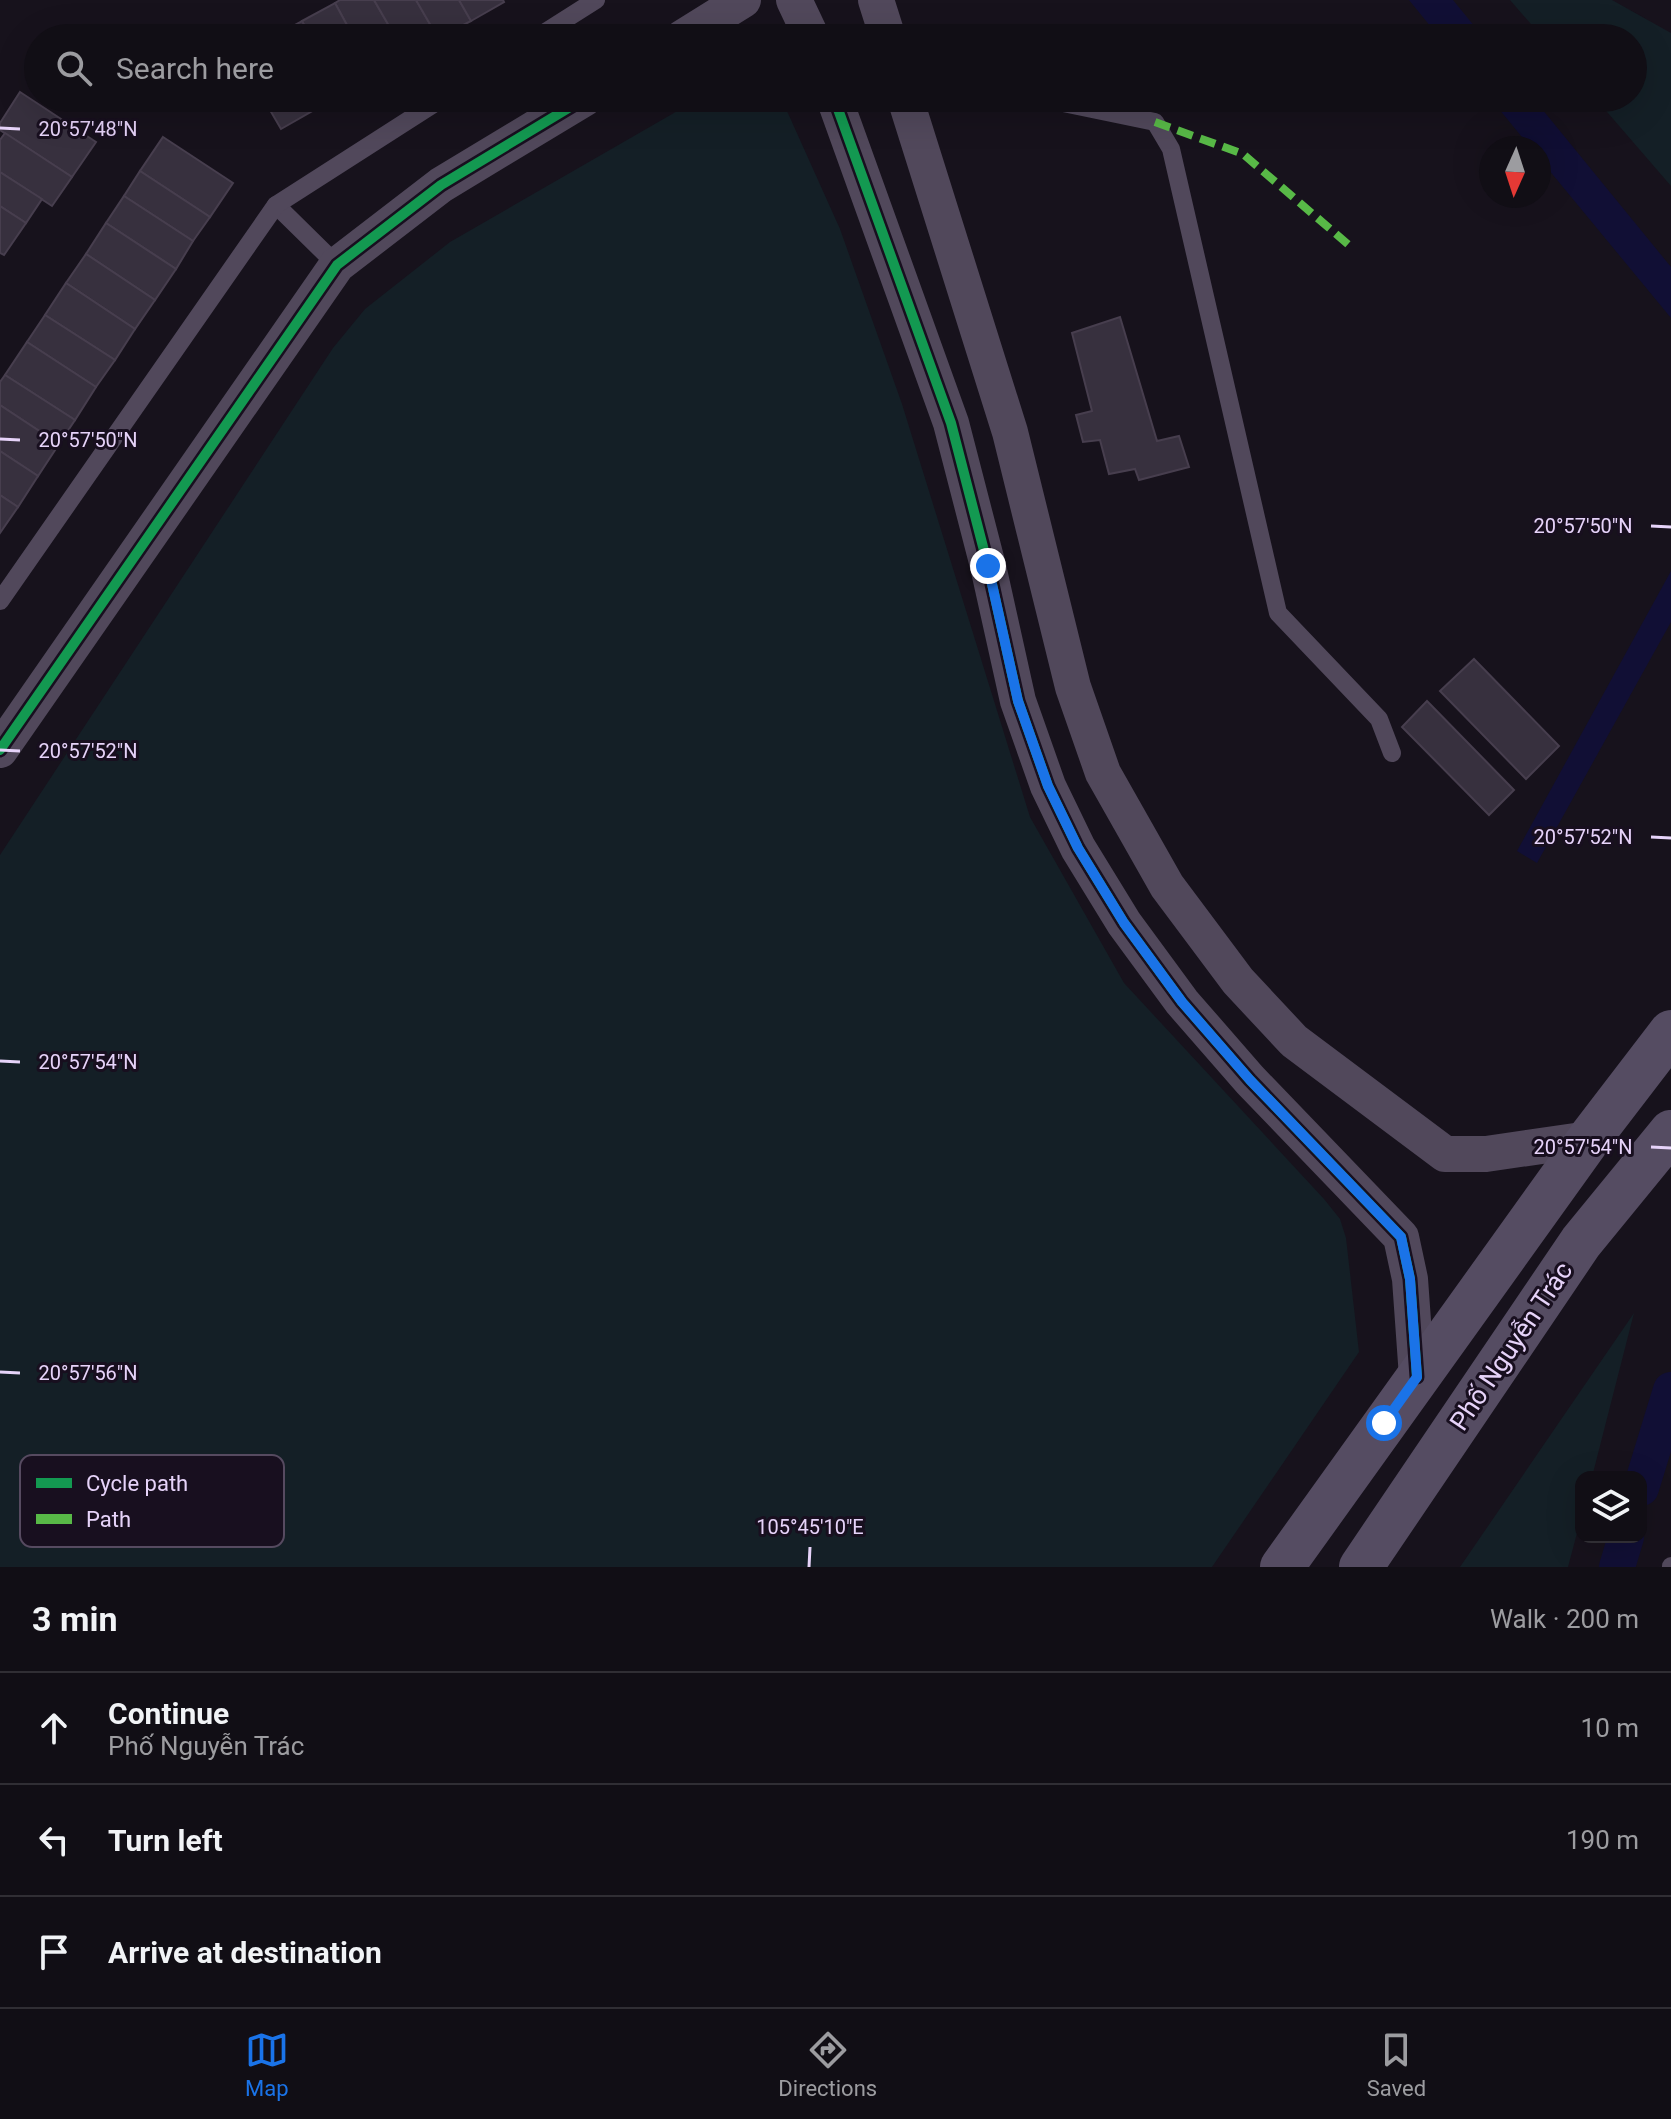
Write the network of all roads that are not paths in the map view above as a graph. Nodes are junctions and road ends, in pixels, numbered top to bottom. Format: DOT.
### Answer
graph roads {
  1 [pos="596,0"];
  2 [pos="743,0"];
  3 [pos="794,0"];
  4 [pos="876,0"];
  5 [pos="558,24"];
  6 [pos="704,24"];
  7 [pos="805,24"];
  8 [pos="884,24"];
  9 [pos="421,112"];
  10 [pos="562,112"];
  11 [pos="839,112"];
  12 [pos="919,112"];
  13 [pos="1107,112"];
  14 [pos="276,205"];
  15 [pos="337,265"];
  16 [pos="0,601"];
  17 [pos="0,750"];
  18 [pos="1392,753"];
  19 [pos="1671,1032"];
  20 [pos="1671,1132"];
  21 [pos="1589,1139"];
  22 [pos="1417,1377"];
  23 [pos="1282,1567"];
  24 [pos="1361,1567"];
  1 -- 5 [label="lane"];
  2 -- 6 [label="street"];
  3 -- 7 [label="street"];
  4 -- 8 [label="street"];
  9 -- 14 [label="lane"];
  10 -- 15 [label="street"];
  11 -- 22 [label="street"];
  12 -- 21 [label="street"];
  13 -- 18 [label="lane"];
  14 -- 15 [label="lane"];
  14 -- 16 [label="lane"];
  15 -- 17 [label="street"];
  19 -- 21 [label="main road"];
  20 -- 24 [label="main road, Phố Nguyễn Trác"];
  21 -- 22 [label="main road"];
  22 -- 23 [label="main road"];
}
